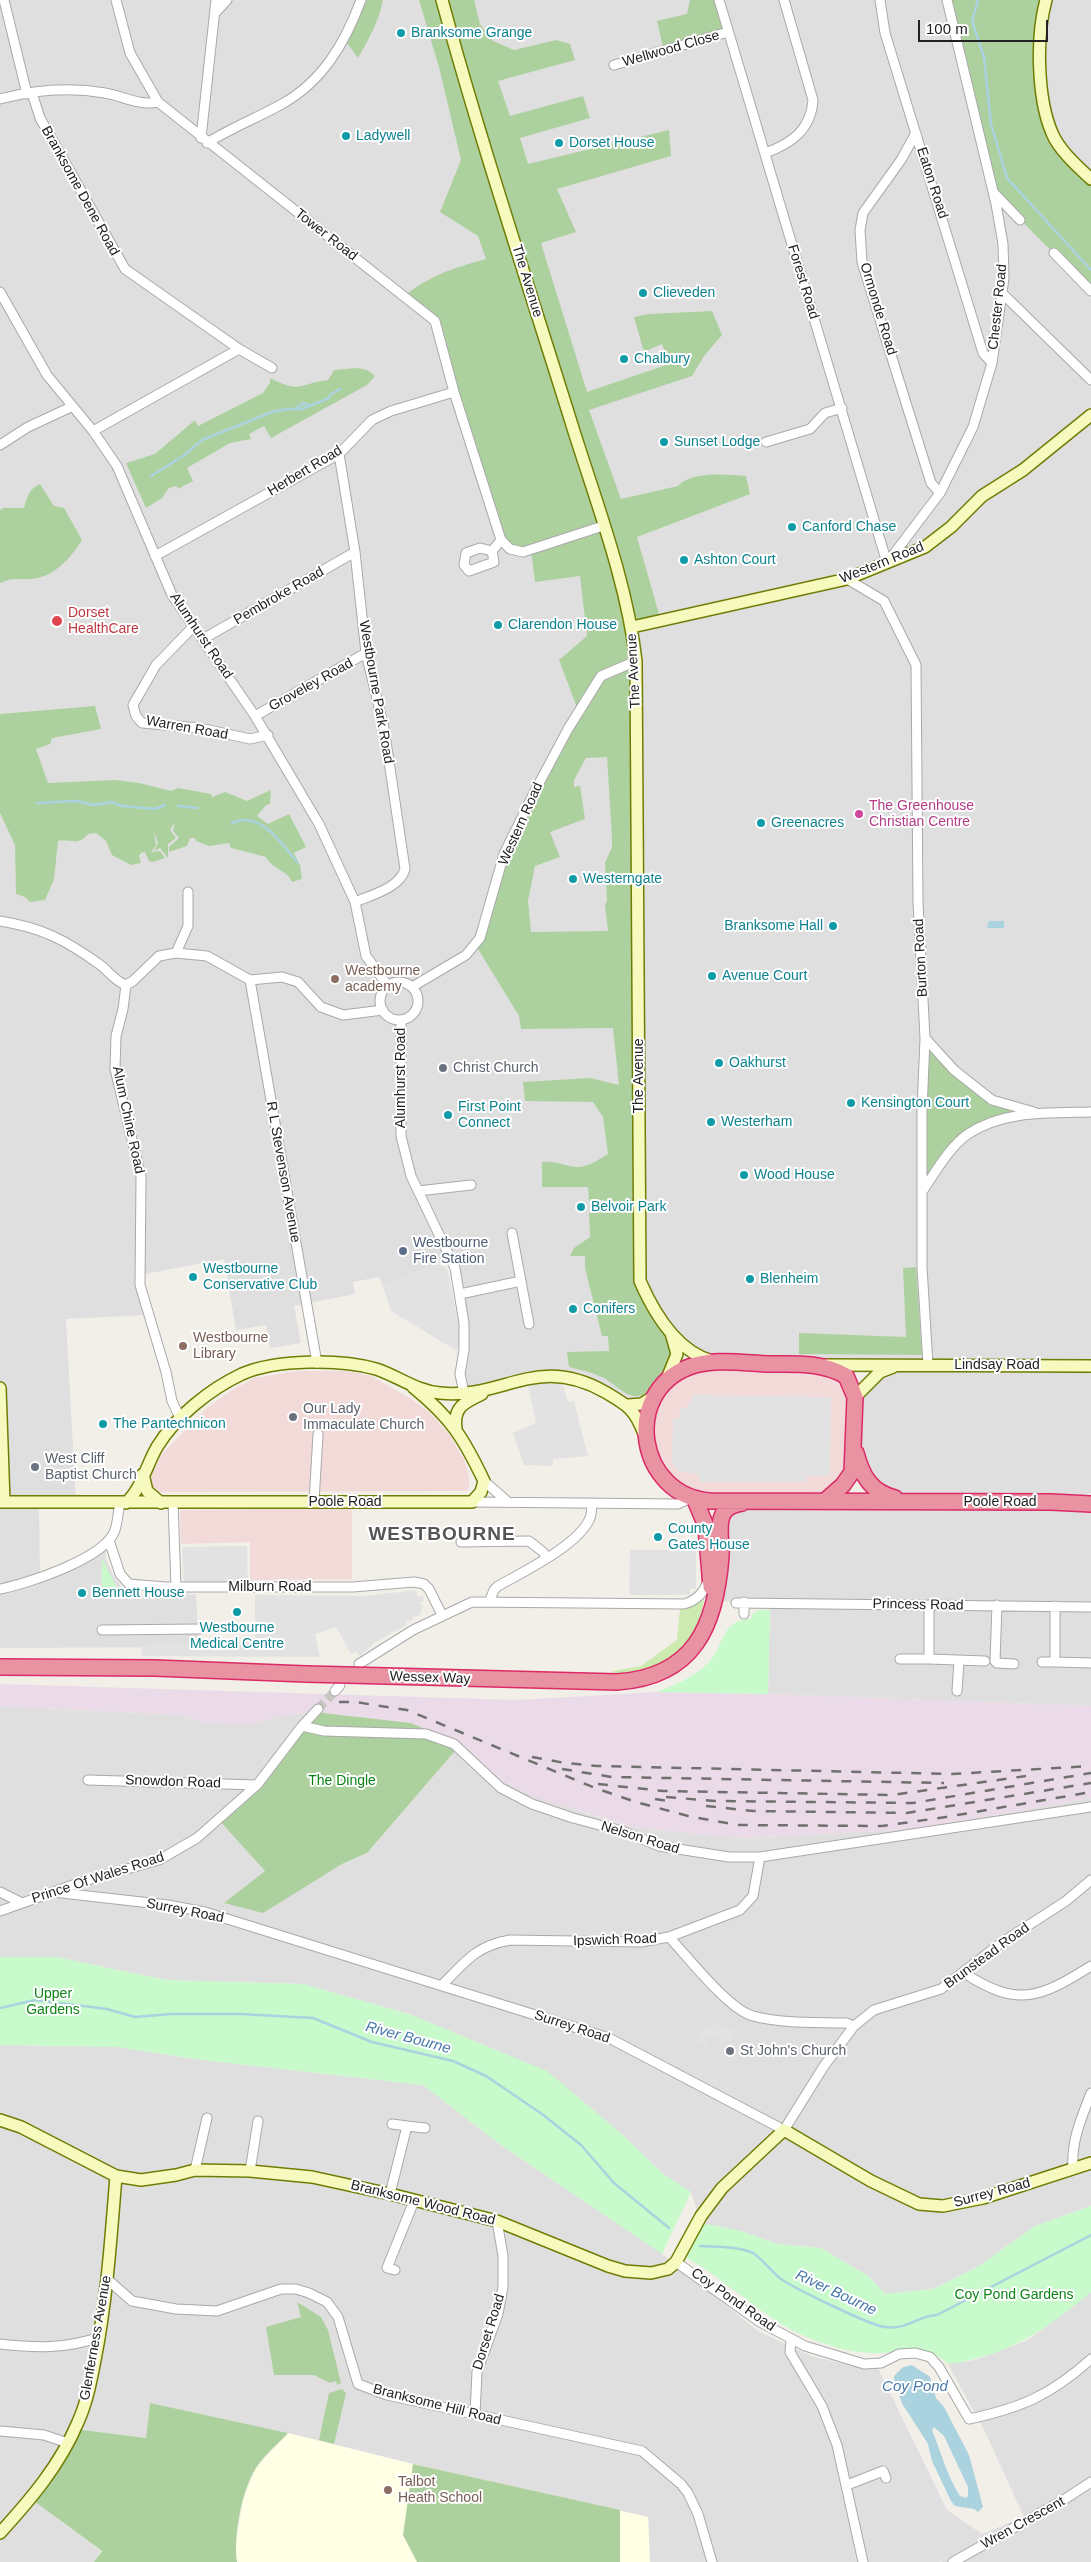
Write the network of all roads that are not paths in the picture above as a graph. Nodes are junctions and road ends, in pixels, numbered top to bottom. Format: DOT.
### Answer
graph roads {
  1 [pos="4,0"];
  2 [pos="116,0"];
  3 [pos="216,0"];
  4 [pos="228,0"];
  5 [pos="361,0"];
  6 [pos="442,0"];
  7 [pos="719,0"];
  8 [pos="784,0"];
  9 [pos="880,0"];
  10 [pos="947,0"];
  11 [pos="1046,0"];
  12 [pos="216,12"];
  13 [pos="728,32"];
  14 [pos="614,65"];
  15 [pos="30,94"];
  16 [pos="0,99"];
  17 [pos="158,102"];
  18 [pos="916,133"];
  19 [pos="204,140"];
  20 [pos="765,153"];
  21 [pos="1091,179"];
  22 [pos="994,193"];
  23 [pos="1020,220"];
  24 [pos="1054,253"];
  25 [pos="1091,291"];
  26 [pos="1002,293"];
  27 [pos="1,296"];
  28 [pos="239,349"];
  29 [pos="992,363"];
  30 [pos="272,368"];
  31 [pos="1091,380"];
  32 [pos="454,392"];
  33 [pos="71,407"];
  34 [pos="842,408"];
  35 [pos="1091,415"];
  36 [pos="93,431"];
  37 [pos="766,442"];
  38 [pos="0,444"];
  39 [pos="339,454"];
  40 [pos="940,492"];
  41 [pos="603,526"];
  42 [pos="501,540"];
  43 [pos="492,551"];
  44 [pos="355,552"];
  45 [pos="155,556"];
  46 [pos="887,563"];
  47 [pos="847,579"];
  48 [pos="193,627"];
  49 [pos="632,627"];
  50 [pos="203,640"];
  51 [pos="366,653"];
  52 [pos="636,661"];
  53 [pos="255,716"];
  54 [pos="268,735"];
  55 [pos="188,892"];
  56 [pos="355,902"];
  57 [pos="0,921"];
  58 [pos="176,953"];
  59 [pos="250,980"];
  60 [pos="126,985"];
  61 [pos="388,986"];
  62 [pos="412,987"];
  63 [pos="383,1010"];
  64 [pos="401,1020"];
  65 [pos="924,1038"];
  66 [pos="1091,1112"];
  67 [pos="1037,1113"];
  68 [pos="471,1185"];
  69 [pos="418,1191"];
  70 [pos="922,1192"];
  71 [pos="512,1233"];
  72 [pos="521,1281"];
  73 [pos="460,1294"];
  74 [pos="529,1324"];
  75 [pos="670,1331"];
  76 [pos="718,1362"];
  77 [pos="317,1363"];
  78 [pos="824,1365"];
  79 [pos="902,1365"];
  80 [pos="928,1365"];
  81 [pos="1091,1366"];
  82 [pos="413,1387"];
  83 [pos="497,1387"];
  84 [pos="0,1388"];
  85 [pos="662,1388"];
  86 [pos="464,1394"];
  87 [pos="855,1397"];
  88 [pos="628,1405"];
  89 [pos="180,1418"];
  90 [pos="456,1428"];
  91 [pos="318,1434"];
  92 [pos="644,1434"];
  93 [pos="854,1444"];
  94 [pos="144,1474"];
  95 [pos="484,1481"];
  96 [pos="692,1499"];
  97 [pos="751,1501"];
  98 [pos="825,1501"];
  99 [pos="2,1502"];
  100 [pos="314,1502"];
  101 [pos="472,1502"];
  102 [pos="508,1502"];
  103 [pos="909,1502"];
  104 [pos="123,1503"];
  105 [pos="167,1503"];
  106 [pos="592,1503"];
  107 [pos="1091,1504"];
  108 [pos="109,1540"];
  109 [pos="461,1542"];
  110 [pos="547,1558"];
  111 [pos="709,1577"];
  112 [pos="176,1587"];
  113 [pos="0,1590"];
  114 [pos="714,1599"];
  115 [pos="490,1600"];
  116 [pos="929,1605"];
  117 [pos="997,1606"];
  118 [pos="1055,1606"];
  119 [pos="1091,1607"];
  120 [pos="744,1614"];
  121 [pos="442,1615"];
  122 [pos="102,1630"];
  123 [pos="199,1630"];
  124 [pos="900,1659"];
  125 [pos="929,1659"];
  126 [pos="959,1661"];
  127 [pos="985,1661"];
  128 [pos="1042,1662"];
  129 [pos="1055,1662"];
  130 [pos="1091,1663"];
  131 [pos="359,1664"];
  132 [pos="1014,1664"];
  133 [pos="0,1667"];
  134 [pos="957,1691"];
  135 [pos="318,1709"];
  136 [pos="302,1726"];
  137 [pos="88,1780"];
  138 [pos="257,1785"];
  139 [pos="1091,1806"];
  140 [pos="760,1858"];
  141 [pos="1091,1880"];
  142 [pos="0,1892"];
  143 [pos="53,1892"];
  144 [pos="22,1903"];
  145 [pos="0,1911"];
  146 [pos="669,1937"];
  147 [pos="1091,1966"];
  148 [pos="964,1973"];
  149 [pos="442,1985"];
  150 [pos="854,2026"];
  151 [pos="1091,2092"];
  152 [pos="207,2118"];
  153 [pos="0,2120"];
  154 [pos="258,2121"];
  155 [pos="392,2124"];
  156 [pos="407,2126"];
  157 [pos="425,2128"];
  158 [pos="784,2130"];
  159 [pos="1091,2163"];
  160 [pos="1073,2169"];
  161 [pos="196,2170"];
  162 [pos="250,2171"];
  163 [pos="116,2176"];
  164 [pos="390,2194"];
  165 [pos="414,2201"];
  166 [pos="497,2222"];
  167 [pos="676,2262"];
  168 [pos="388,2268"];
  169 [pos="107,2279"];
  170 [pos="100,2336"];
  171 [pos="791,2340"];
  172 [pos="0,2344"];
  173 [pos="1091,2359"];
  174 [pos="475,2414"];
  175 [pos="0,2430"];
  176 [pos="68,2443"];
  177 [pos="883,2471"];
  178 [pos="1091,2482"];
  179 [pos="847,2485"];
  180 [pos="0,2533"];
  181 [pos="712,2562"];
  182 [pos="863,2562"];
  183 [pos="953,2562"];
  1 -- 15 [label="street, Branksome Dene Road"];
  2 -- 17 [label="street"];
  3 -- 12 [label="street"];
  4 -- 12 [label="street"];
  5 -- 19 [label="street"];
  6 -- 41 [label="street, The Avenue"];
  7 -- 13 [label="street, Forest Road"];
  8 -- 20 [label="street"];
  9 -- 18 [label="street, Eaton Road"];
  10 -- 22 [label="street, Chester Road"];
  11 -- 21 [label="street"];
  12 -- 19 [label="street"];
  13 -- 14 [label="street, Wellwood Close"];
  13 -- 20 [label="street, Forest Road"];
  15 -- 16 [label="street"];
  15 -- 17 [label="street"];
  15 -- 28 [label="street, Branksome Dene Road"];
  17 -- 19 [label="street, Tower Road"];
  18 -- 29 [label="street, Eaton Road"];
  18 -- 40 [label="street, Ormonde Road"];
  19 -- 32 [label="street, Tower Road"];
  20 -- 34 [label="street, Forest Road"];
  22 -- 23 [label="street"];
  22 -- 26 [label="street, Chester Road"];
  24 -- 25 [label="street"];
  26 -- 29 [label="street, Chester Road"];
  26 -- 31 [label="street"];
  27 -- 33 [label="street, Alumhurst Road"];
  28 -- 30 [label="street, Branksome Dene Road"];
  28 -- 36 [label="street"];
  29 -- 40 [label="street, Chester Road"];
  32 -- 39 [label="street, Herbert Road"];
  32 -- 42 [label="street, Tower Road"];
  33 -- 36 [label="street, Alumhurst Road"];
  33 -- 38 [label="street"];
  34 -- 37 [label="street"];
  34 -- 46 [label="street, Forest Road"];
  35 -- 46 [label="street, Western Road"];
  36 -- 45 [label="street, Alumhurst Road"];
  39 -- 44 [label="street, Westbourne Park Road"];
  39 -- 45 [label="street, Herbert Road"];
  40 -- 46 [label="street, Chester Road"];
  41 -- 42 [label="street"];
  41 -- 49 [label="street, The Avenue"];
  42 -- 43 [label="street"];
  44 -- 50 [label="street, Pembroke Road"];
  44 -- 51 [label="street, Westbourne Park Road"];
  45 -- 48 [label="street, Alumhurst Road"];
  46 -- 47 [label="street, Western Road"];
  47 -- 49 [label="street, Western Road"];
  47 -- 65 [label="street, Burton Road"];
  48 -- 50 [label="street, Alumhurst Road"];
  48 -- 54 [label="street, Warren Road"];
  49 -- 52 [label="street, The Avenue"];
  50 -- 53 [label="street, Alumhurst Road"];
  51 -- 53 [label="street, Groveley Road"];
  51 -- 56 [label="street, Westbourne Park Road"];
  52 -- 62 [label="street, Western Road"];
  52 -- 75 [label="street, The Avenue"];
  53 -- 54 [label="street, Alumhurst Road"];
  54 -- 56 [label="street, Alumhurst Road"];
  55 -- 58 [label="street"];
  56 -- 61 [label="street, Alumhurst Road"];
  57 -- 60 [label="street"];
  58 -- 59 [label="street"];
  58 -- 60 [label="street"];
  59 -- 63 [label="street"];
  59 -- 77 [label="street, R L Stevenson Avenue"];
  60 -- 89 [label="street, Alum Chine Road"];
  61 -- 62 [label="street"];
  61 -- 63 [label="street"];
  62 -- 64 [label="street"];
  63 -- 64 [label="street"];
  64 -- 69 [label="street, Alumhurst Road"];
  65 -- 67 [label="street"];
  65 -- 70 [label="street, Burton Road"];
  66 -- 67 [label="street"];
  67 -- 70 [label="street"];
  68 -- 69 [label="street"];
  69 -- 73 [label="street, Alumhurst Road"];
  70 -- 80 [label="street, Burton Road"];
  71 -- 72 [label="street"];
  72 -- 73 [label="street"];
  72 -- 74 [label="street"];
  73 -- 86 [label="street, Alumhurst Road"];
  75 -- 76 [label="street, The Avenue"];
  75 -- 85 [label="street, The Avenue"];
  76 -- 78 [label="highway"];
  76 -- 85 [label="highway"];
  77 -- 82 [label="street"];
  77 -- 89 [label="street"];
  78 -- 79 [label="street, Lindsay Road"];
  78 -- 87 [label="highway"];
  79 -- 80 [label="street, Lindsay Road"];
  79 -- 87 [label="street, Lindsay Road"];
  80 -- 81 [label="street, Lindsay Road"];
  82 -- 86 [label="street"];
  82 -- 90 [label="street"];
  83 -- 86 [label="street"];
  83 -- 88 [label="street"];
  83 -- 90 [label="street"];
  84 -- 99 [label="street"];
  85 -- 88 [label="street"];
  85 -- 92 [label="highway"];
  87 -- 93 [label="highway"];
  88 -- 92 [label="street"];
  89 -- 94 [label="street"];
  90 -- 95 [label="street"];
  91 -- 100 [label="street"];
  92 -- 96 [label="highway"];
  93 -- 98 [label="highway"];
  93 -- 103 [label="highway, Poole Road"];
  94 -- 104 [label="street"];
  94 -- 105 [label="street"];
  95 -- 101 [label="street"];
  95 -- 102 [label="street"];
  96 -- 97 [label="highway, Poole Road"];
  96 -- 106 [label="street, Poole Road"];
  96 -- 111 [label="highway, Wessex Way"];
  97 -- 98 [label="highway, Poole Road"];
  97 -- 114 [label="highway"];
  98 -- 103 [label="highway, Poole Road"];
  99 -- 104 [label="street, Poole Road"];
  100 -- 101 [label="street, Poole Road"];
  100 -- 105 [label="street, Poole Road"];
  101 -- 102 [label="street, Poole Road"];
  102 -- 106 [label="street, Poole Road"];
  103 -- 107 [label="highway, Poole Road"];
  104 -- 105 [label="street, Poole Road"];
  104 -- 108 [label="street"];
  105 -- 112 [label="street"];
  106 -- 110 [label="street"];
  108 -- 112 [label="street, Milburn Road"];
  108 -- 113 [label="street"];
  109 -- 110 [label="street"];
  110 -- 115 [label="street"];
  111 -- 114 [label="highway, Wessex Way"];
  111 -- 115 [label="street"];
  112 -- 121 [label="street, Milburn Road"];
  114 -- 133 [label="highway, Wessex Way, bridge"];
  115 -- 121 [label="street"];
  116 -- 117 [label="street, Princess Road"];
  116 -- 120 [label="street, Princess Road"];
  116 -- 125 [label="street"];
  117 -- 118 [label="street, Princess Road"];
  117 -- 132 [label="street"];
  118 -- 119 [label="street, Princess Road"];
  118 -- 129 [label="street"];
  121 -- 131 [label="street"];
  122 -- 123 [label="street"];
  124 -- 125 [label="street"];
  125 -- 126 [label="street"];
  126 -- 127 [label="street"];
  126 -- 134 [label="street"];
  128 -- 129 [label="street"];
  129 -- 130 [label="street"];
  135 -- 136 [label="street, Prince Of Wales Road"];
  136 -- 138 [label="street, Prince Of Wales Road"];
  136 -- 140 [label="street, Nelson Road"];
  137 -- 138 [label="street, Snowdon Road"];
  138 -- 143 [label="street, Prince Of Wales Road"];
  139 -- 140 [label="street, Nelson Road"];
  140 -- 146 [label="street, Ipswich Road"];
  141 -- 148 [label="street, Brunstead Road"];
  142 -- 144 [label="street"];
  143 -- 144 [label="street, Prince Of Wales Road"];
  143 -- 149 [label="street, Surrey Road"];
  144 -- 145 [label="street, Prince Of Wales Road"];
  146 -- 149 [label="street, Ipswich Road"];
  146 -- 150 [label="street"];
  147 -- 148 [label="street"];
  148 -- 150 [label="street, Brunstead Road"];
  149 -- 158 [label="street, Surrey Road"];
  150 -- 158 [label="street, Brunstead Road"];
  151 -- 160 [label="street"];
  152 -- 161 [label="street"];
  153 -- 163 [label="street, Branksome Wood Road"];
  154 -- 162 [label="street"];
  155 -- 156 [label="street"];
  156 -- 157 [label="street"];
  156 -- 164 [label="street"];
  158 -- 160 [label="street, Surrey Road"];
  158 -- 167 [label="street"];
  159 -- 160 [label="street, Surrey Road"];
  161 -- 162 [label="street, Branksome Wood Road"];
  161 -- 163 [label="street, Branksome Wood Road"];
  162 -- 164 [label="street, Branksome Wood Road"];
  163 -- 169 [label="street, Glenferness Avenue"];
  164 -- 165 [label="street, Branksome Wood Road"];
  165 -- 166 [label="street, Branksome Wood Road"];
  165 -- 168 [label="street"];
  166 -- 167 [label="street, Branksome Wood Road"];
  166 -- 174 [label="street, Dorset Road"];
  167 -- 171 [label="street, Coy Pond Road"];
  169 -- 170 [label="street, Glenferness Avenue"];
  169 -- 174 [label="street, Branksome Hill Road"];
  170 -- 172 [label="street"];
  170 -- 176 [label="street, Glenferness Avenue"];
  171 -- 173 [label="street, Coy Pond Road"];
  171 -- 179 [label="street"];
  174 -- 181 [label="street, Branksome Hill Road"];
  175 -- 176 [label="street"];
  176 -- 180 [label="street, Glenferness Avenue"];
  177 -- 179 [label="street"];
  178 -- 183 [label="street, Wren Crescent"];
  179 -- 182 [label="street"];
}
